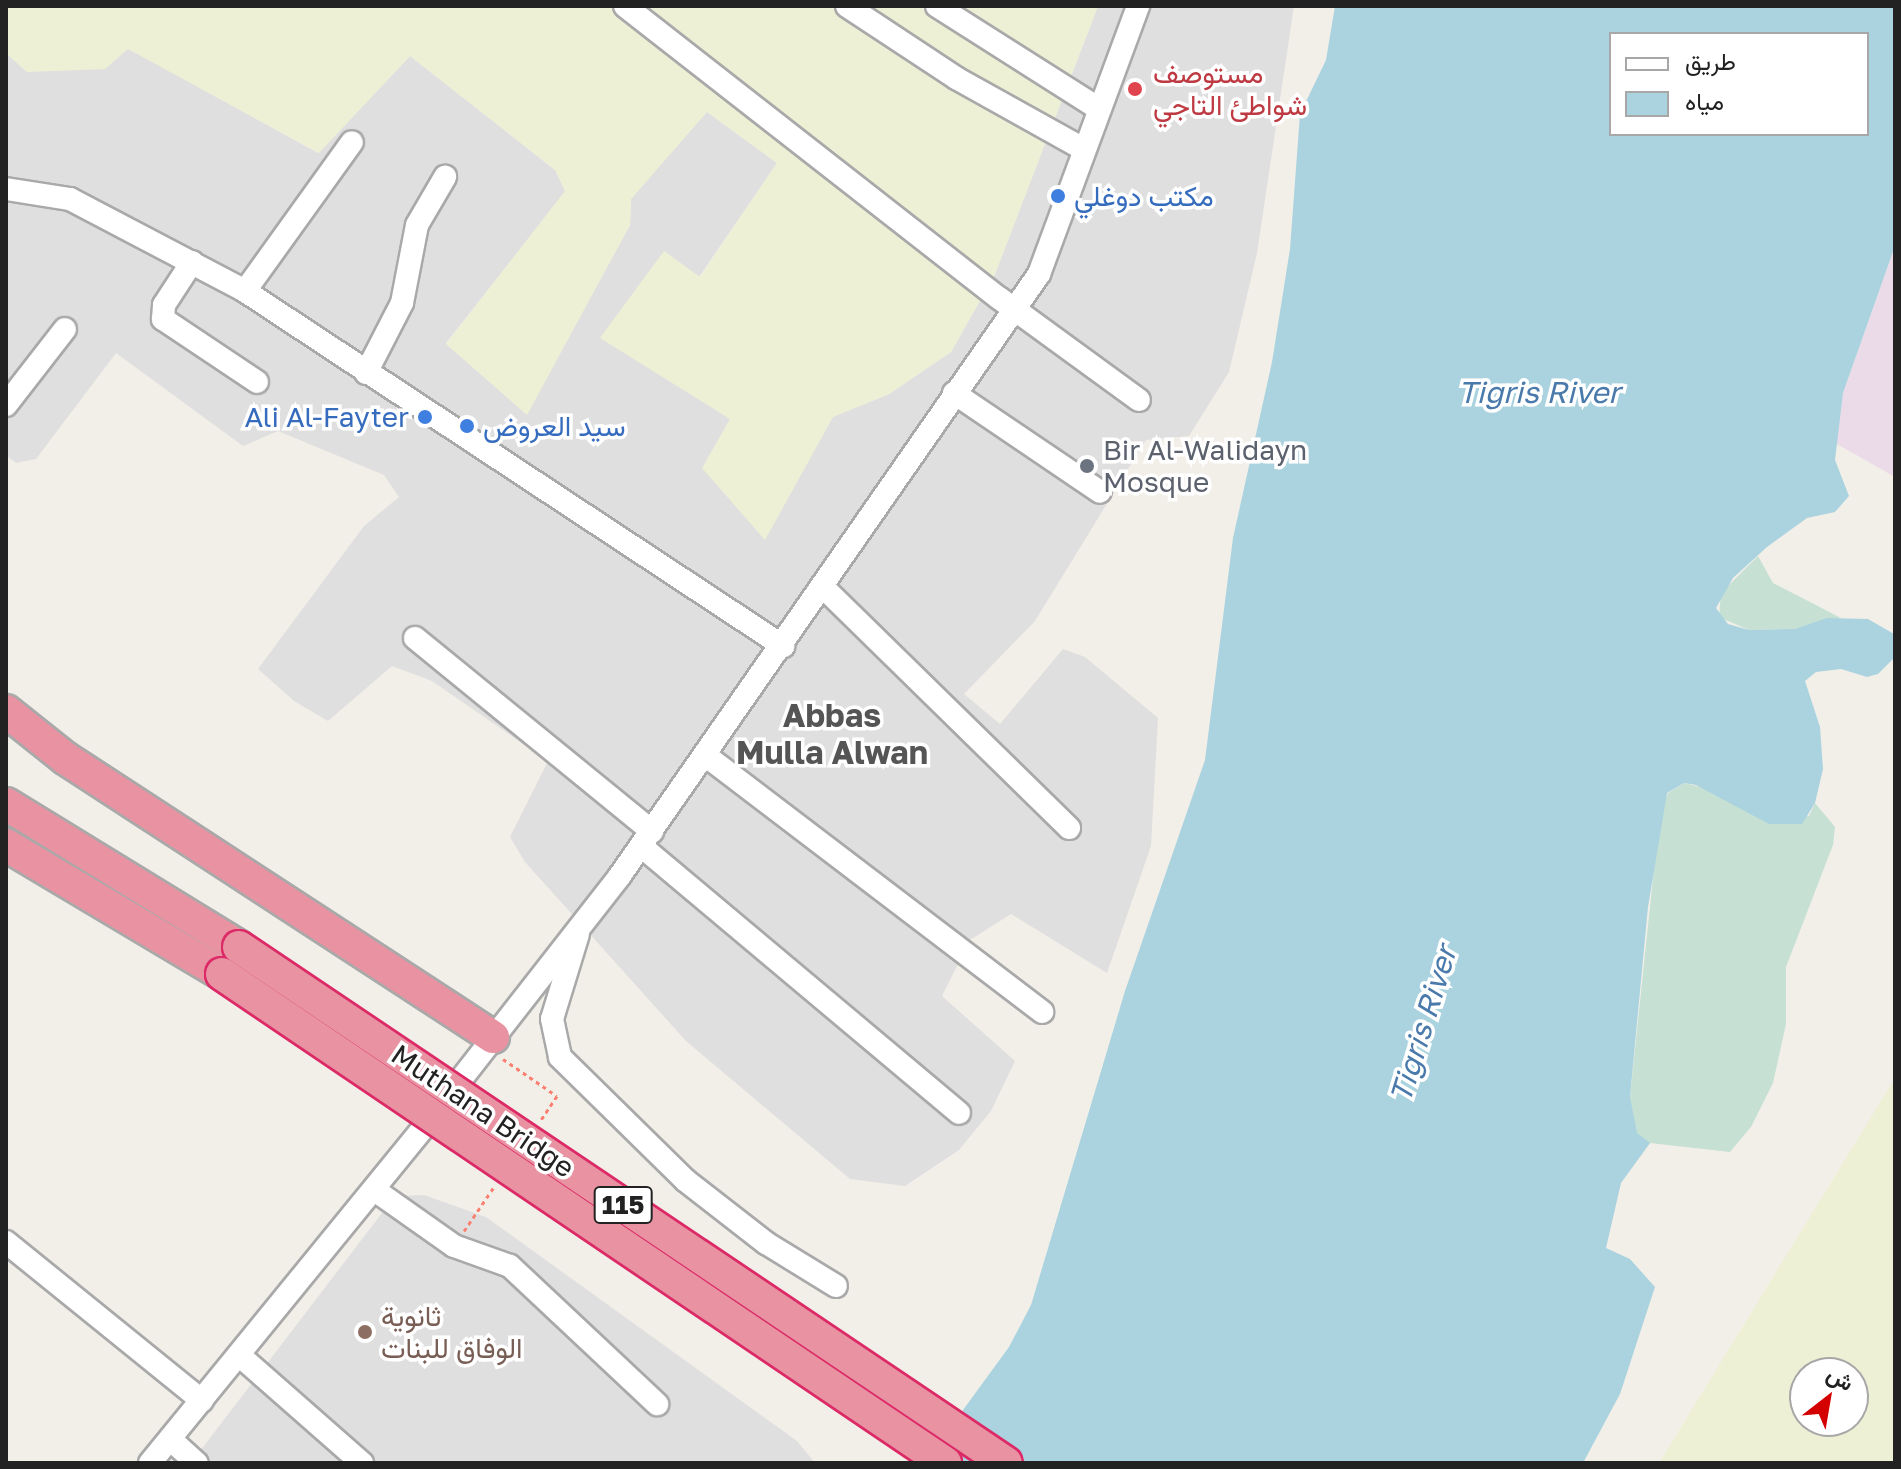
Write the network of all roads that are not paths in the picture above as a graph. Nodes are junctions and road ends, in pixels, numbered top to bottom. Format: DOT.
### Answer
graph roads {
  1 [pos="625,6"];
  2 [pos="847,6"];
  3 [pos="937,6"];
  4 [pos="1138,6"];
  5 [pos="1098,108"];
  6 [pos="352,142"];
  7 [pos="1082,148"];
  8 [pos="445,177"];
  9 [pos="6,189"];
  10 [pos="192,262"];
  11 [pos="245,291"];
  12 [pos="1016,308"];
  13 [pos="65,329"];
  14 [pos="366,373"];
  15 [pos="257,382"];
  16 [pos="954,393"];
  17 [pos="1139,400"];
  18 [pos="6,405"];
  19 [pos="1100,492"];
  20 [pos="824,588"];
  21 [pos="415,638"];
  22 [pos="783,646"];
  23 [pos="6,711"];
  24 [pos="705,755"];
  25 [pos="6,795"];
  26 [pos="6,804"];
  27 [pos="50,828"];
  28 [pos="1069,828"];
  29 [pos="646,839"];
  30 [pos="6,845"];
  31 [pos="6,853"];
  32 [pos="41,866"];
  33 [pos="578,933"];
  34 [pos="1042,1012"];
  35 [pos="489,1042"];
  36 [pos="458,1083"];
  37 [pos="959,1113"];
  38 [pos="425,1126"];
  39 [pos="376,1191"];
  40 [pos="6,1242"];
  41 [pos="836,1286"];
  42 [pos="239,1355"];
  43 [pos="202,1401"];
  44 [pos="657,1404"];
  45 [pos="170,1439"];
  46 [pos="150,1463"];
  47 [pos="197,1463"];
  48 [pos="362,1463"];
  49 [pos="945,1463"];
  50 [pos="1006,1463"];
  1 -- 12 [label="street"];
  2 -- 7 [label="street"];
  3 -- 5 [label="street"];
  4 -- 5 [label="street"];
  5 -- 7 [label="street"];
  6 -- 11 [label="street"];
  7 -- 12 [label="street"];
  8 -- 14 [label="street"];
  9 -- 10 [label="street"];
  10 -- 11 [label="street"];
  10 -- 15 [label="street"];
  11 -- 14 [label="street"];
  12 -- 16 [label="street"];
  12 -- 17 [label="street"];
  13 -- 18 [label="street"];
  14 -- 22 [label="street"];
  16 -- 19 [label="street"];
  16 -- 20 [label="street"];
  20 -- 22 [label="street"];
  20 -- 28 [label="street"];
  21 -- 29 [label="street"];
  22 -- 24 [label="street"];
  23 -- 35 [label="highway"];
  24 -- 29 [label="street"];
  24 -- 34 [label="street"];
  25 -- 27 [label="highway"];
  26 -- 27 [label="highway, 115"];
  27 -- 50 [label="highway, Muthana Bridge / 115, bridge"];
  29 -- 33 [label="street"];
  29 -- 37 [label="street"];
  30 -- 32 [label="highway, 115"];
  31 -- 32 [label="highway"];
  32 -- 49 [label="highway, Muthana Bridge / 115, bridge"];
  33 -- 35 [label="street"];
  33 -- 41 [label="street"];
  35 -- 36 [label="street"];
  38 -- 39 [label="street"];
  39 -- 42 [label="street"];
  39 -- 44 [label="street"];
  40 -- 43 [label="street"];
  42 -- 43 [label="street"];
  42 -- 48 [label="street"];
  43 -- 45 [label="street"];
  45 -- 46 [label="street"];
  45 -- 47 [label="street"];
}
